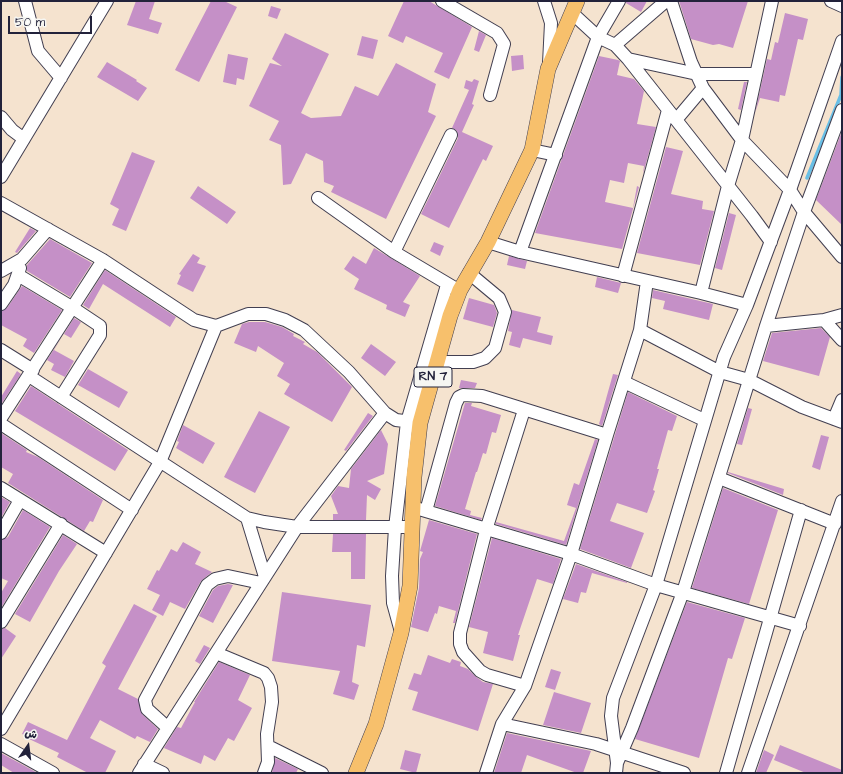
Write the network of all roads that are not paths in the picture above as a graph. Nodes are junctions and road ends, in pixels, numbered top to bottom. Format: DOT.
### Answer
graph roads {
  1 [pos="25,1"];
  2 [pos="442,1"];
  3 [pos="544,1"];
  4 [pos="619,1"];
  5 [pos="666,1"];
  6 [pos="671,1"];
  7 [pos="772,1"];
  8 [pos="831,1"];
  9 [pos="101,4"];
  10 [pos="842,6"];
  11 [pos="575,7"];
  12 [pos="598,37"];
  13 [pos="842,41"];
  14 [pos="615,45"];
  15 [pos="628,59"];
  16 [pos="548,69"];
  17 [pos="697,74"];
  18 [pos="756,74"];
  19 [pos="60,78"];
  20 [pos="703,88"];
  21 [pos="490,95"];
  22 [pos="668,110"];
  23 [pos="842,110"];
  24 [pos="1,116"];
  25 [pos="676,120"];
  26 [pos="451,135"];
  27 [pos="24,139"];
  28 [pos="742,140"];
  29 [pos="532,150"];
  30 [pos="556,155"];
  31 [pos="1,177"];
  32 [pos="728,186"];
  33 [pos="790,190"];
  34 [pos="318,198"];
  35 [pos="1,203"];
  36 [pos="804,212"];
  37 [pos="48,229"];
  38 [pos="488,242"];
  39 [pos="771,242"];
  40 [pos="394,252"];
  41 [pos="520,252"];
  42 [pos="842,257"];
  43 [pos="22,259"];
  44 [pos="103,260"];
  45 [pos="1,271"];
  46 [pos="469,273"];
  47 [pos="18,276"];
  48 [pos="623,276"];
  49 [pos="647,281"];
  50 [pos="454,287"];
  51 [pos="701,293"];
  52 [pos="1,304"];
  53 [pos="746,305"];
  54 [pos="73,308"];
  55 [pos="842,315"];
  56 [pos="824,320"];
  57 [pos="216,326"];
  58 [pos="766,326"];
  59 [pos="640,330"];
  60 [pos="842,340"];
  61 [pos="1,350"];
  62 [pos="437,362"];
  63 [pos="720,372"];
  64 [pos="31,373"];
  65 [pos="749,380"];
  66 [pos="624,382"];
  67 [pos="61,396"];
  68 [pos="842,400"];
  69 [pos="524,410"];
  70 [pos="385,413"];
  71 [pos="1,418"];
  72 [pos="704,420"];
  73 [pos="838,420"];
  74 [pos="414,423"];
  75 [pos="1,424"];
  76 [pos="607,435"];
  77 [pos="160,462"];
  78 [pos="719,478"];
  79 [pos="1,488"];
  80 [pos="20,500"];
  81 [pos="842,501"];
  82 [pos="420,509"];
  83 [pos="132,510"];
  84 [pos="801,510"];
  85 [pos="247,518"];
  86 [pos="61,524"];
  87 [pos="834,524"];
  88 [pos="297,527"];
  89 [pos="412,527"];
  90 [pos="395,528"];
  91 [pos="486,530"];
  92 [pos="1,533"];
  93 [pos="106,553"];
  94 [pos="571,554"];
  95 [pos="263,580"];
  96 [pos="656,585"];
  97 [pos="683,592"];
  98 [pos="769,618"];
  99 [pos="1,622"];
  100 [pos="800,626"];
  101 [pos="401,634"];
  102 [pos="216,653"];
  103 [pos="525,686"];
  104 [pos="502,724"];
  105 [pos="168,728"];
  106 [pos="1,729"];
  107 [pos="1,744"];
  108 [pos="268,746"];
  109 [pos="618,760"];
  110 [pos="142,768"];
  111 [pos="46,771"];
  112 [pos="163,773"];
  113 [pos="264,773"];
  114 [pos="322,773"];
  115 [pos="356,773"];
  116 [pos="486,773"];
  117 [pos="684,773"];
  118 [pos="726,773"];
  119 [pos="748,773"];
  1 -- 19 [label="street"];
  2 -- 21 [label="street"];
  3 -- 16 [label="street"];
  4 -- 12 [label="street"];
  5 -- 14 [label="street"];
  6 -- 17 [label="street"];
  7 -- 18 [label="street"];
  8 -- 10 [label="street"];
  9 -- 19 [label="street"];
  11 -- 12 [label="street"];
  11 -- 16 [label="main road, RN 7"];
  12 -- 14 [label="street"];
  12 -- 30 [label="street"];
  13 -- 33 [label="street"];
  14 -- 15 [label="street"];
  15 -- 17 [label="street"];
  15 -- 22 [label="street"];
  16 -- 29 [label="main road, RN 7"];
  17 -- 18 [label="street"];
  17 -- 20 [label="street"];
  18 -- 28 [label="street"];
  19 -- 27 [label="street"];
  20 -- 25 [label="street"];
  20 -- 28 [label="street"];
  22 -- 25 [label="street"];
  22 -- 48 [label="street"];
  23 -- 36 [label="street"];
  24 -- 27 [label="street"];
  25 -- 32 [label="street"];
  26 -- 40 [label="street"];
  27 -- 31 [label="street"];
  28 -- 32 [label="street"];
  28 -- 33 [label="street"];
  29 -- 30 [label="street"];
  29 -- 38 [label="main road, RN 7"];
  30 -- 41 [label="street"];
  32 -- 39 [label="street"];
  32 -- 51 [label="street"];
  33 -- 36 [label="street"];
  33 -- 39 [label="street"];
  34 -- 40 [label="street"];
  35 -- 37 [label="street"];
  36 -- 42 [label="street"];
  36 -- 58 [label="street"];
  37 -- 43 [label="street"];
  37 -- 44 [label="street"];
  38 -- 41 [label="street"];
  38 -- 46 [label="main road, RN 7"];
  39 -- 53 [label="street"];
  40 -- 50 [label="street"];
  41 -- 48 [label="street"];
  43 -- 45 [label="street"];
  43 -- 47 [label="street"];
  44 -- 54 [label="street"];
  44 -- 57 [label="street"];
  46 -- 50 [label="main road, RN 7"];
  46 -- 62 [label="street"];
  47 -- 52 [label="street"];
  47 -- 54 [label="street"];
  48 -- 49 [label="street"];
  49 -- 51 [label="street"];
  49 -- 59 [label="street"];
  50 -- 62 [label="main road, RN 7"];
  50 -- 74 [label="street"];
  51 -- 53 [label="street"];
  53 -- 63 [label="street"];
  54 -- 64 [label="street"];
  54 -- 67 [label="street"];
  55 -- 56 [label="street"];
  56 -- 58 [label="street"];
  56 -- 60 [label="street"];
  57 -- 70 [label="street"];
  57 -- 77 [label="street"];
  58 -- 65 [label="street"];
  59 -- 63 [label="street"];
  59 -- 66 [label="street"];
  61 -- 64 [label="street"];
  62 -- 74 [label="main road, RN 7"];
  63 -- 65 [label="street"];
  63 -- 72 [label="street"];
  64 -- 67 [label="street"];
  64 -- 71 [label="street"];
  65 -- 73 [label="street"];
  65 -- 78 [label="street"];
  66 -- 72 [label="street"];
  66 -- 76 [label="street"];
  67 -- 77 [label="street"];
  68 -- 73 [label="street"];
  69 -- 76 [label="street"];
  69 -- 82 [label="street"];
  69 -- 91 [label="street"];
  70 -- 74 [label="street"];
  70 -- 88 [label="street"];
  72 -- 96 [label="street"];
  74 -- 82 [label="main road, RN 7"];
  74 -- 90 [label="street"];
  75 -- 83 [label="street"];
  76 -- 94 [label="street"];
  77 -- 83 [label="street"];
  77 -- 85 [label="street"];
  78 -- 84 [label="street"];
  78 -- 97 [label="street"];
  79 -- 80 [label="street"];
  80 -- 86 [label="street"];
  80 -- 92 [label="street"];
  81 -- 87 [label="street"];
  82 -- 89 [label="main road, RN 7"];
  82 -- 91 [label="street"];
  83 -- 93 [label="street"];
  84 -- 87 [label="street"];
  84 -- 98 [label="street"];
  85 -- 88 [label="street"];
  85 -- 95 [label="street"];
  86 -- 93 [label="street"];
  86 -- 99 [label="street"];
  87 -- 100 [label="street"];
  88 -- 90 [label="street"];
  88 -- 95 [label="street"];
  89 -- 90 [label="street"];
  89 -- 101 [label="main road, RN 7"];
  90 -- 101 [label="street"];
  91 -- 94 [label="street"];
  91 -- 103 [label="street"];
  93 -- 106 [label="street"];
  94 -- 96 [label="street"];
  94 -- 103 [label="street"];
  95 -- 102 [label="street"];
  95 -- 105 [label="street"];
  96 -- 97 [label="street"];
  96 -- 109 [label="street"];
  97 -- 98 [label="street"];
  97 -- 109 [label="street"];
  98 -- 100 [label="street"];
  98 -- 118 [label="street"];
  100 -- 119 [label="street"];
  101 -- 115 [label="main road, RN 7"];
  102 -- 105 [label="street"];
  102 -- 108 [label="street"];
  103 -- 104 [label="street"];
  104 -- 109 [label="street"];
  104 -- 116 [label="street"];
  105 -- 110 [label="street"];
  107 -- 111 [label="street"];
  108 -- 113 [label="street"];
  108 -- 114 [label="street"];
  109 -- 117 [label="street"];
  110 -- 112 [label="street"];
}
